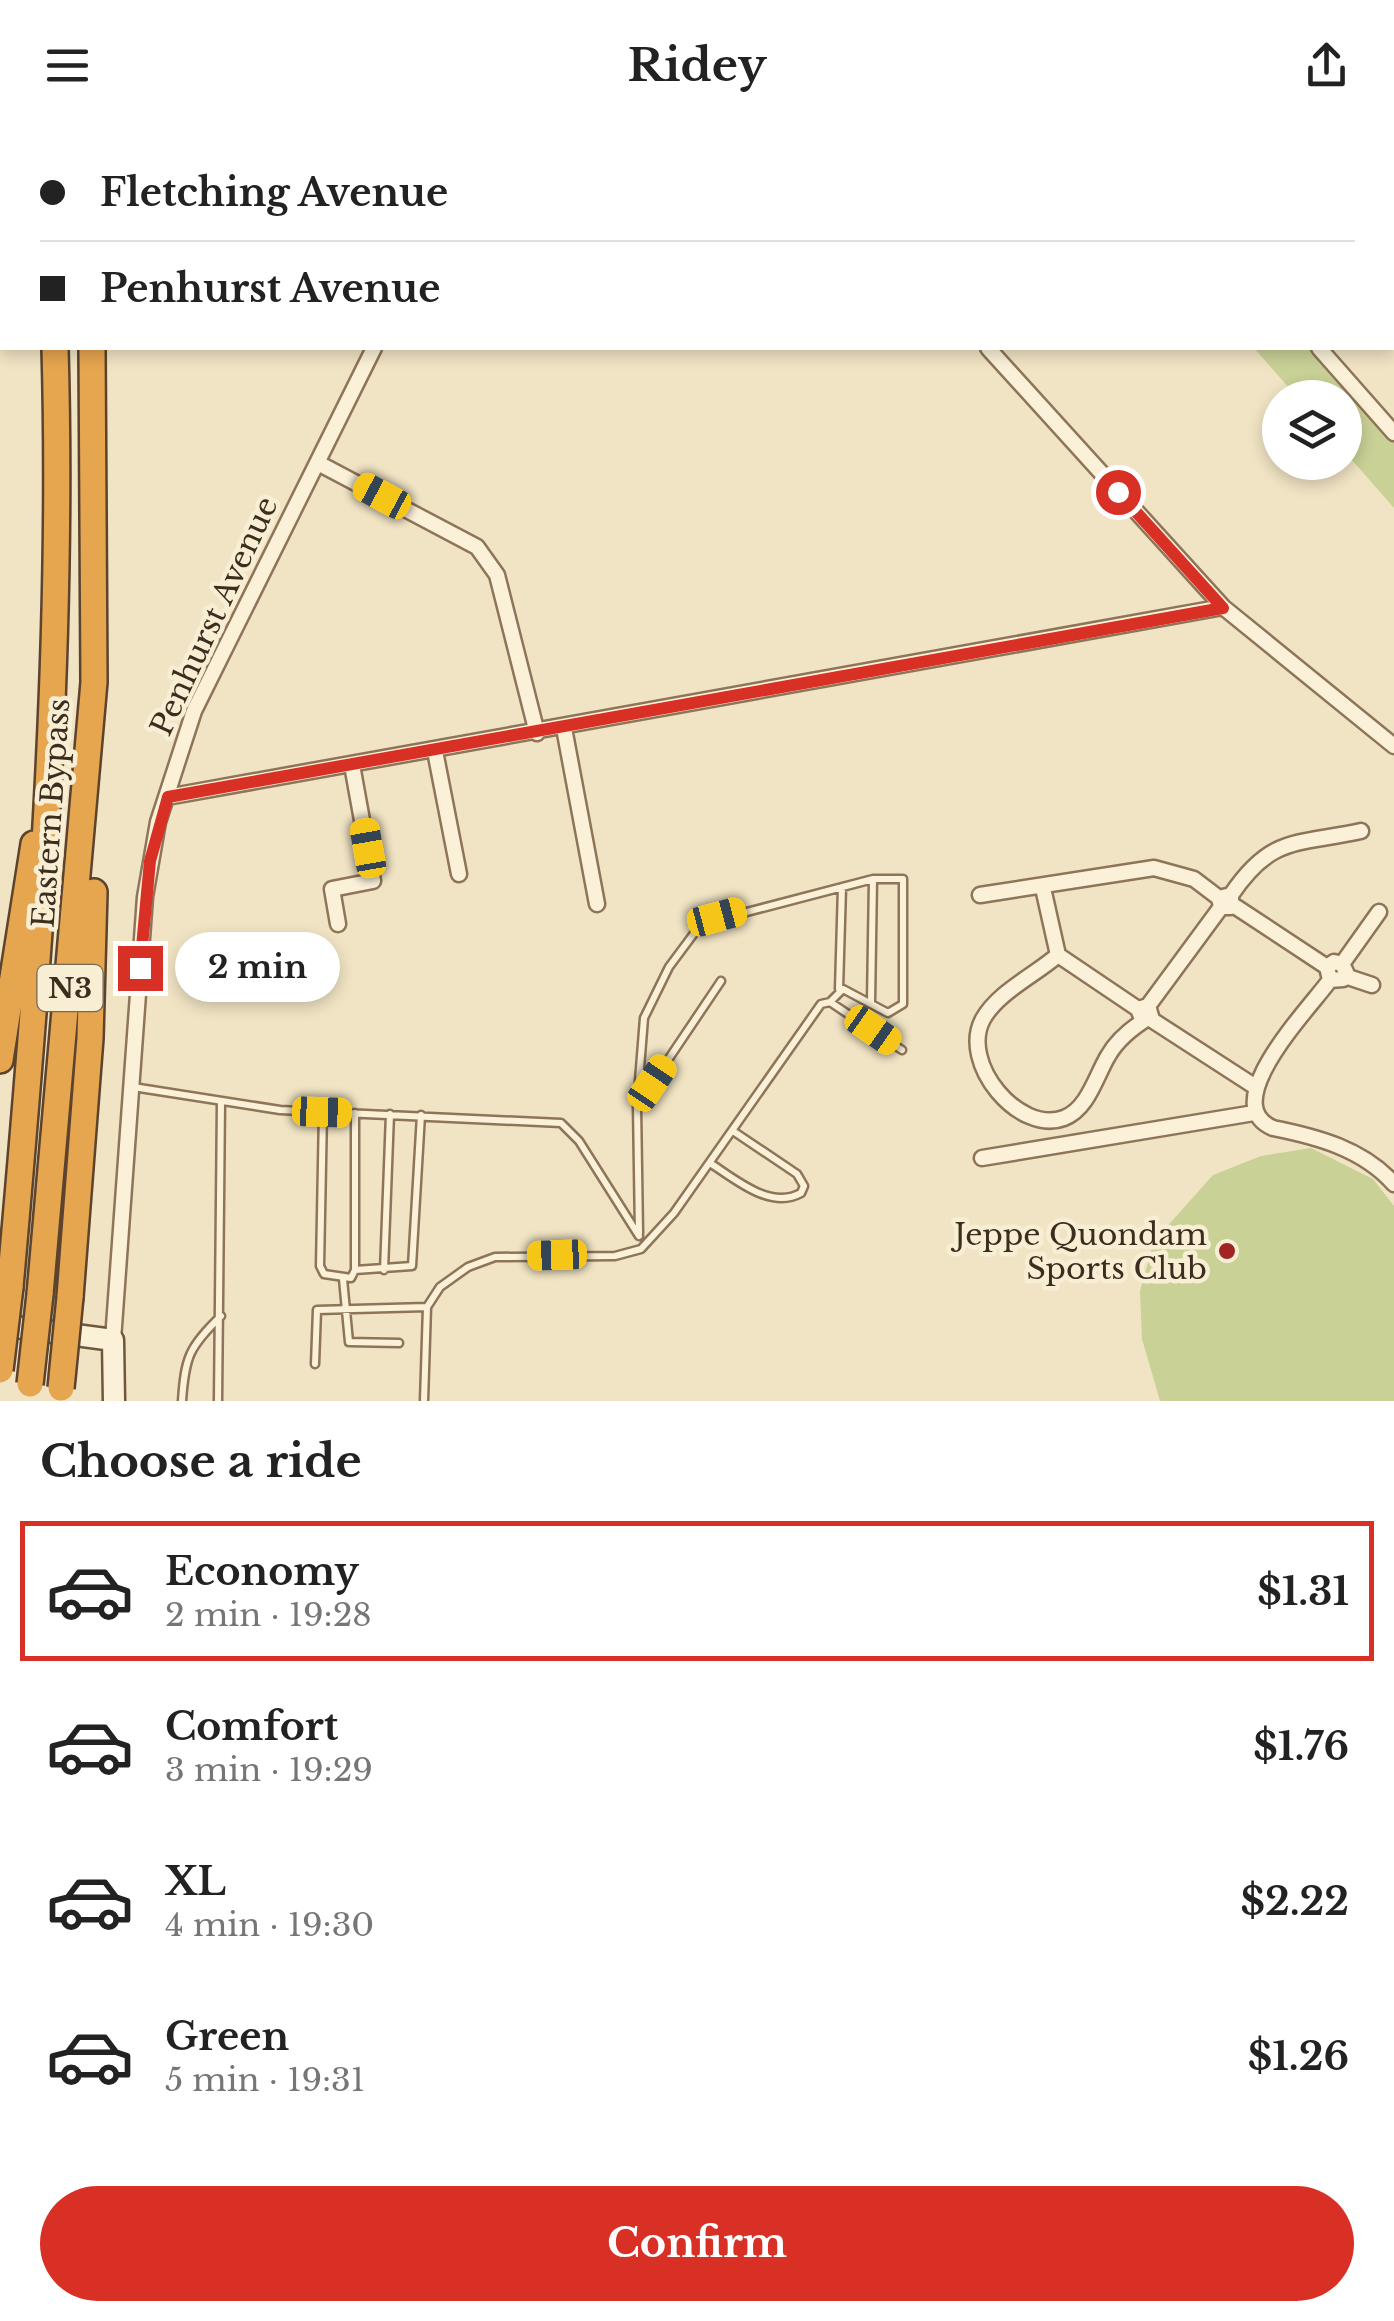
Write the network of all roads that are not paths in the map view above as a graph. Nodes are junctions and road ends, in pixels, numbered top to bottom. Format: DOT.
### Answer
graph roads {
  1 [pos="55,350"];
  2 [pos="92,350"];
  3 [pos="373,350"];
  4 [pos="990,350"];
  5 [pos="1321,350"];
  6 [pos="1391,424"];
  7 [pos="318,463"];
  8 [pos="1223,608"];
  9 [pos="94,682"];
  10 [pos="564,728"];
  11 [pos="537,733"];
  12 [pos="53,736"];
  13 [pos="1394,746"];
  14 [pos="435,752"];
  15 [pos="352,765"];
  16 [pos="168,797"];
  17 [pos="1362,831"];
  18 [pos="460,874"];
  19 [pos="873,880"];
  20 [pos="842,887"];
  21 [pos="1043,888"];
  22 [pos="980,895"];
  23 [pos="1226,901"];
  24 [pos="597,904"];
  25 [pos="1379,912"];
  26 [pos="338,924"];
  27 [pos="1058,955"];
  28 [pos="1336,972"];
  29 [pos="721,981"];
  30 [pos="1372,985"];
  31 [pos="838,989"];
  32 [pos="830,1002"];
  33 [pos="871,1002"];
  34 [pos="1144,1013"];
  35 [pos="902,1050"];
  36 [pos="0,1060"];
  37 [pos="1254,1086"];
  38 [pos="132,1087"];
  39 [pos="221,1101"];
  40 [pos="637,1106"];
  41 [pos="322,1112"];
  42 [pos="355,1113"];
  43 [pos="1254,1113"];
  44 [pos="390,1114"];
  45 [pos="421,1116"];
  46 [pos="733,1131"];
  47 [pos="982,1158"];
  48 [pos="710,1162"];
  49 [pos="1394,1184"];
  50 [pos="639,1236"];
  51 [pos="641,1249"];
  52 [pos="355,1270"];
  53 [pos="384,1270"];
  54 [pos="343,1279"];
  55 [pos="344,1306"];
  56 [pos="427,1306"];
  57 [pos="222,1315"];
  58 [pos="0,1325"];
  59 [pos="113,1340"];
  60 [pos="399,1343"];
  61 [pos="315,1364"];
  62 [pos="0,1370"];
  63 [pos="29,1392"];
  64 [pos="60,1395"];
  65 [pos="114,1401"];
  66 [pos="182,1401"];
  67 [pos="218,1401"];
  68 [pos="424,1401"];
  1 -- 12 [label="highway, Eastern Bypass / N3"];
  2 -- 9 [label="highway, Eastern Bypass / N3"];
  3 -- 7 [label="street, Penhurst Avenue"];
  4 -- 8 [label="street"];
  5 -- 6 [label="street"];
  7 -- 11 [label="street"];
  7 -- 16 [label="street, Penhurst Avenue"];
  8 -- 10 [label="street"];
  8 -- 13 [label="street"];
  9 -- 63 [label="highway, Eastern Bypass / N3, bridge"];
  9 -- 64 [label="highway, bridge"];
  10 -- 11 [label="street"];
  10 -- 24 [label="street"];
  11 -- 14 [label="street"];
  12 -- 36 [label="highway"];
  12 -- 62 [label="highway, Eastern Bypass / N3, bridge"];
  14 -- 15 [label="street"];
  14 -- 18 [label="street"];
  15 -- 16 [label="street"];
  15 -- 26 [label="street"];
  16 -- 38 [label="street, Penhurst Avenue"];
  17 -- 23 [label="street"];
  19 -- 20 [label="lane"];
  19 -- 33 [label="lane"];
  19 -- 33 [label="lane"];
  20 -- 31 [label="lane"];
  20 -- 40 [label="lane"];
  21 -- 22 [label="street"];
  21 -- 23 [label="street"];
  21 -- 27 [label="street"];
  23 -- 28 [label="street"];
  23 -- 34 [label="street"];
  25 -- 28 [label="street"];
  27 -- 34 [label="street"];
  27 -- 34 [label="street"];
  28 -- 30 [label="street"];
  28 -- 37 [label="street"];
  29 -- 40 [label="lane"];
  31 -- 32 [label="lane"];
  31 -- 33 [label="lane"];
  32 -- 35 [label="lane"];
  32 -- 46 [label="lane"];
  34 -- 37 [label="street"];
  37 -- 43 [label="street"];
  38 -- 39 [label="lane"];
  38 -- 59 [label="street, Penhurst Avenue"];
  39 -- 41 [label="lane"];
  39 -- 57 [label="lane"];
  40 -- 50 [label="lane"];
  41 -- 42 [label="lane"];
  41 -- 54 [label="lane"];
  42 -- 44 [label="lane"];
  42 -- 52 [label="lane"];
  43 -- 47 [label="street"];
  43 -- 49 [label="street"];
  44 -- 45 [label="lane"];
  44 -- 53 [label="lane"];
  45 -- 50 [label="lane"];
  45 -- 53 [label="lane"];
  46 -- 48 [label="lane"];
  46 -- 48 [label="lane"];
  48 -- 51 [label="lane"];
  50 -- 51 [label="lane"];
  51 -- 56 [label="lane"];
  52 -- 53 [label="lane"];
  52 -- 54 [label="lane"];
  54 -- 55 [label="lane"];
  55 -- 56 [label="lane"];
  55 -- 60 [label="lane"];
  55 -- 61 [label="lane"];
  56 -- 68 [label="lane"];
  57 -- 66 [label="lane"];
  57 -- 67 [label="lane"];
  58 -- 59 [label="main road"];
  59 -- 65 [label="main road"];
}
